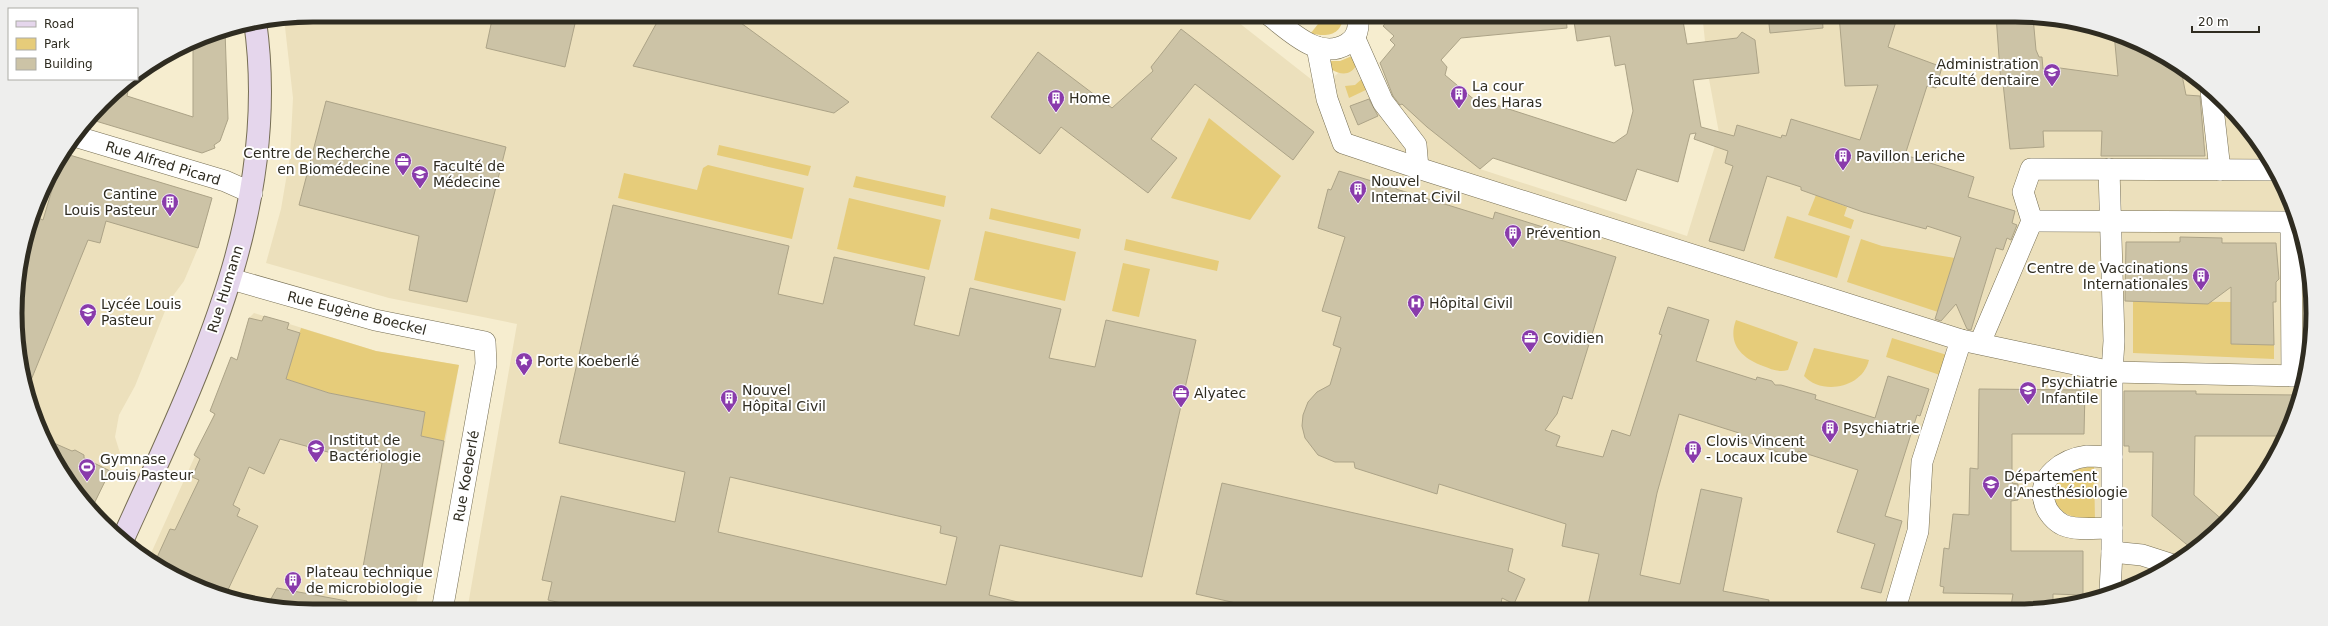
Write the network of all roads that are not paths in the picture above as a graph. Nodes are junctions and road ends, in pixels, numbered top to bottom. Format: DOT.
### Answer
graph roads {
  1 [pos="1278,22"];
  2 [pos="1358,22"];
  3 [pos="256,28"];
  4 [pos="1355,39"];
  5 [pos="1317,47"];
  6 [pos="2211,98"];
  7 [pos="81,138"];
  8 [pos="1418,168"];
  9 [pos="2109,169"];
  10 [pos="2220,170"];
  11 [pos="2268,170"];
  12 [pos="252,193"];
  13 [pos="2032,220"];
  14 [pos="2112,220"];
  15 [pos="2292,222"];
  16 [pos="2294,232"];
  17 [pos="231,279"];
  18 [pos="485,342"];
  19 [pos="1970,342"];
  20 [pos="2112,372"];
  21 [pos="2299,375"];
  22 [pos="2299,376"];
  23 [pos="2112,457"];
  24 [pos="2112,528"];
  25 [pos="125,535"];
  26 [pos="2112,552"];
  27 [pos="2164,562"];
  28 [pos="2110,589"];
  29 [pos="443,604"];
  30 [pos="1896,604"];
  1 -- 5 [label="street"];
  2 -- 4 [label="street"];
  3 -- 12 [label="street, Rue Humann"];
  4 -- 5 [label="street"];
  4 -- 8 [label="street"];
  5 -- 8 [label="street"];
  6 -- 10 [label="street"];
  7 -- 12 [label="street, Rue Alfred Picard"];
  8 -- 19 [label="street"];
  9 -- 10 [label="street"];
  9 -- 13 [label="street"];
  9 -- 14 [label="street"];
  10 -- 11 [label="street"];
  12 -- 17 [label="street, Rue Humann"];
  13 -- 14 [label="street"];
  13 -- 19 [label="street"];
  14 -- 15 [label="street"];
  14 -- 20 [label="street"];
  16 -- 21 [label="street"];
  17 -- 18 [label="street, Rue Eugène Boeckel"];
  17 -- 25 [label="street, Rue Humann"];
  18 -- 29 [label="street, Rue Koeberlé"];
  19 -- 20 [label="street"];
  19 -- 30 [label="street"];
  20 -- 22 [label="street"];
  20 -- 23 [label="street"];
  23 -- 24 [label="street"];
  23 -- 24 [label="street"];
  24 -- 26 [label="street"];
  26 -- 27 [label="street"];
  26 -- 28 [label="street"];
}
